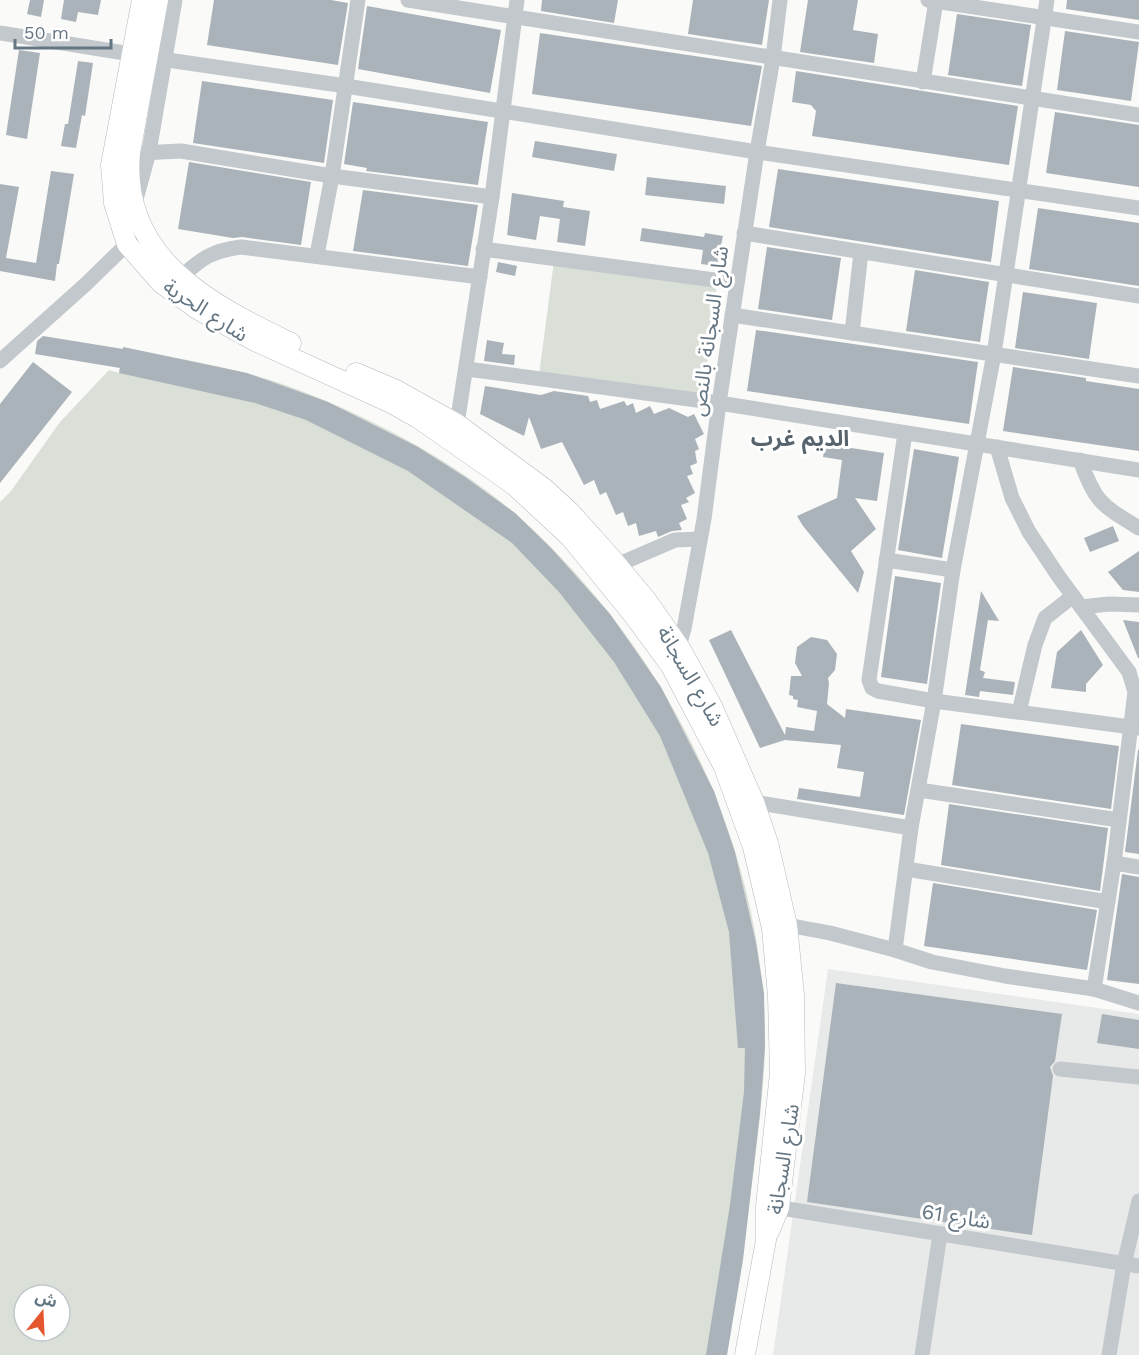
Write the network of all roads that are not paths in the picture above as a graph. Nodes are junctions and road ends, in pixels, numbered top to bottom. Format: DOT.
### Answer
graph roads {
  1 [pos="142,0"];
  2 [pos="158,0"];
  3 [pos="175,0"];
  4 [pos="358,0"];
  5 [pos="408,0"];
  6 [pos="517,0"];
  7 [pos="780,0"];
  8 [pos="1047,0"];
  9 [pos="932,1"];
  10 [pos="514,17"];
  11 [pos="1044,17"];
  12 [pos="1139,32"];
  13 [pos="0,33"];
  14 [pos="147,57"];
  15 [pos="773,58"];
  16 [pos="923,82"];
  17 [pos="346,86"];
  18 [pos="1032,99"];
  19 [pos="503,111"];
  20 [pos="1139,115"];
  21 [pos="757,152"];
  22 [pos="130,153"];
  23 [pos="332,176"];
  24 [pos="1018,190"];
  25 [pos="492,197"];
  26 [pos="1139,208"];
  27 [pos="744,233"];
  28 [pos="127,244"];
  29 [pos="483,249"];
  30 [pos="861,252"];
  31 [pos="317,255"];
  32 [pos="1005,274"];
  33 [pos="480,277"];
  34 [pos="180,278"];
  35 [pos="737,283"];
  36 [pos="1139,296"];
  37 [pos="732,315"];
  38 [pos="852,333"];
  39 [pos="994,354"];
  40 [pos="0,361"];
  41 [pos="467,369"];
  42 [pos="1139,376"];
  43 [pos="394,397"];
  44 [pos="718,403"];
  45 [pos="457,424"];
  46 [pos="905,433"];
  47 [pos="976,444"];
  48 [pos="997,447"];
  49 [pos="1080,460"];
  50 [pos="1139,470"];
  51 [pos="1139,528"];
  52 [pos="700,539"];
  53 [pos="886,561"];
  54 [pos="617,565"];
  55 [pos="952,570"];
  56 [pos="1077,602"];
  57 [pos="1139,605"];
  58 [pos="680,648"];
  59 [pos="671,666"];
  60 [pos="934,701"];
  61 [pos="1019,712"];
  62 [pos="1136,727"];
  63 [pos="919,790"];
  64 [pos="754,802"];
  65 [pos="1119,820"];
  66 [pos="911,828"];
  67 [pos="1114,863"];
  68 [pos="1139,867"];
  69 [pos="906,869"];
  70 [pos="1108,902"];
  71 [pos="788,925"];
  72 [pos="895,950"];
  73 [pos="1094,989"];
  74 [pos="1139,1004"];
  75 [pos="1060,1069"];
  76 [pos="1139,1077"];
  77 [pos="1139,1201"];
  78 [pos="773,1207"];
  79 [pos="940,1234"];
  80 [pos="1132,1265"];
  81 [pos="745,1355"];
  82 [pos="922,1355"];
  83 [pos="1109,1355"];
  1 -- 14 [label="main road, شارع الحرية"];
  2 -- 14 [label="main road, شارع الحرية"];
  3 -- 14 [label="street"];
  4 -- 17 [label="street"];
  5 -- 10 [label="street"];
  6 -- 10 [label="street"];
  7 -- 15 [label="street, شارع السجانة بالنص"];
  8 -- 11 [label="street"];
  9 -- 11 [label="street"];
  9 -- 16 [label="street"];
  10 -- 15 [label="street"];
  10 -- 19 [label="street"];
  11 -- 12 [label="street"];
  11 -- 18 [label="street"];
  13 -- 14 [label="street"];
  14 -- 17 [label="street"];
  14 -- 22 [label="main road, شارع الحرية"];
  15 -- 16 [label="street"];
  15 -- 21 [label="street, شارع السجانة بالنص"];
  16 -- 18 [label="street"];
  17 -- 19 [label="street"];
  17 -- 23 [label="street"];
  18 -- 20 [label="street"];
  18 -- 24 [label="street"];
  19 -- 21 [label="street"];
  19 -- 25 [label="street"];
  21 -- 24 [label="street"];
  21 -- 27 [label="street, شارع السجانة بالنص"];
  22 -- 23 [label="street"];
  22 -- 28 [label="main road, شارع الحرية"];
  22 -- 34 [label="main road, شارع الحرية"];
  23 -- 25 [label="street"];
  23 -- 31 [label="street"];
  24 -- 26 [label="street"];
  24 -- 32 [label="street"];
  25 -- 29 [label="street"];
  27 -- 30 [label="street"];
  27 -- 35 [label="street, شارع السجانة بالنص"];
  28 -- 40 [label="street"];
  28 -- 43 [label="main road, شارع الحرية"];
  29 -- 33 [label="street"];
  29 -- 35 [label="street"];
  30 -- 32 [label="street"];
  30 -- 38 [label="street"];
  31 -- 33 [label="street"];
  31 -- 34 [label="street"];
  32 -- 36 [label="street"];
  32 -- 39 [label="street"];
  33 -- 41 [label="street"];
  34 -- 43 [label="main road, شارع الحرية"];
  35 -- 37 [label="street, شارع السجانة بالنص"];
  37 -- 38 [label="street"];
  37 -- 44 [label="street, شارع السجانة بالنص"];
  38 -- 39 [label="street"];
  39 -- 42 [label="street"];
  39 -- 47 [label="street"];
  41 -- 44 [label="street"];
  41 -- 45 [label="street"];
  43 -- 45 [label="main road, شارع السجانة"];
  43 -- 59 [label="main road, شارع السجانة"];
  44 -- 46 [label="street"];
  44 -- 52 [label="street, شارع السجانة بالنص"];
  45 -- 54 [label="main road, شارع السجانة"];
  46 -- 47 [label="street"];
  46 -- 53 [label="street"];
  47 -- 48 [label="street"];
  47 -- 55 [label="street"];
  48 -- 49 [label="street"];
  48 -- 56 [label="street"];
  49 -- 50 [label="street"];
  49 -- 51 [label="street"];
  52 -- 54 [label="street"];
  52 -- 58 [label="street, شارع السجانة بالنص"];
  53 -- 55 [label="street"];
  53 -- 60 [label="street"];
  54 -- 58 [label="main road, شارع السجانة"];
  55 -- 60 [label="street"];
  56 -- 57 [label="street"];
  56 -- 61 [label="street"];
  56 -- 62 [label="street"];
  58 -- 59 [label="street, شارع السجانة بالنص"];
  58 -- 64 [label="main road, شارع السجانة"];
  59 -- 78 [label="main road, شارع السجانة"];
  60 -- 61 [label="street"];
  60 -- 63 [label="street"];
  61 -- 62 [label="street"];
  62 -- 65 [label="street"];
  63 -- 65 [label="street"];
  63 -- 66 [label="street"];
  64 -- 66 [label="street"];
  64 -- 71 [label="main road, شارع السجانة"];
  65 -- 67 [label="street"];
  66 -- 69 [label="street"];
  67 -- 68 [label="street"];
  67 -- 70 [label="street"];
  69 -- 70 [label="street"];
  69 -- 72 [label="street"];
  70 -- 73 [label="street"];
  71 -- 72 [label="street"];
  71 -- 78 [label="main road, شارع السجانة"];
  72 -- 73 [label="street"];
  73 -- 74 [label="street"];
  75 -- 76 [label="street"];
  77 -- 80 [label="street"];
  78 -- 79 [label="street, شارع 61"];
  78 -- 81 [label="main road, شارع السجانة"];
  79 -- 80 [label="street, شارع 61"];
  79 -- 82 [label="street"];
  80 -- 83 [label="street"];
}
